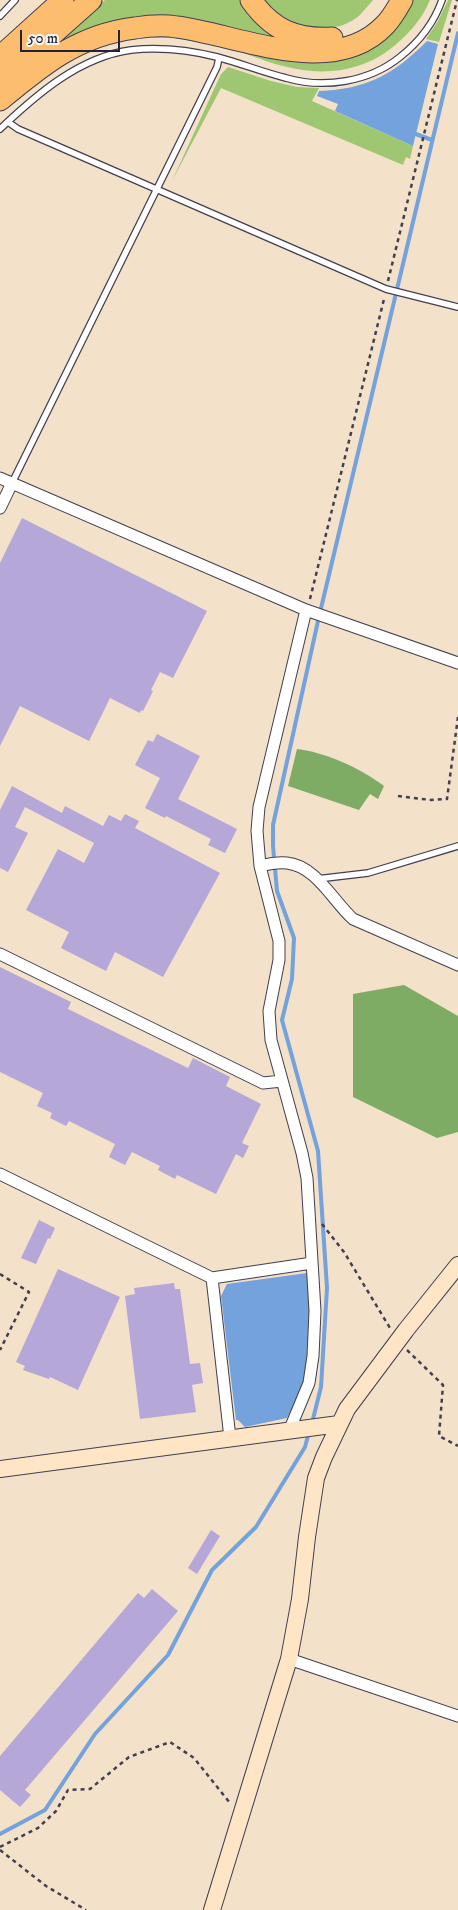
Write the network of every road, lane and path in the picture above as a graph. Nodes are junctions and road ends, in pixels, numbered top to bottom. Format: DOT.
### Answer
graph roads {
  1 [pos="15,0"];
  2 [pos="46,0"];
  3 [pos="63,0"];
  4 [pos="91,0"];
  5 [pos="251,0"];
  6 [pos="386,0"];
  7 [pos="402,0"];
  8 [pos="442,0"];
  9 [pos="457,0"];
  10 [pos="0,16"];
  11 [pos="4,53"];
  12 [pos="219,58"];
  13 [pos="0,81"];
  14 [pos="0,100"];
  15 [pos="8,122"];
  16 [pos="0,129"];
  17 [pos="157,189"];
  18 [pos="388,290"];
  19 [pos="458,307"];
  20 [pos="0,478"];
  21 [pos="12,483"];
  22 [pos="0,508"];
  23 [pos="310,611"];
  24 [pos="458,663"];
  25 [pos="458,717"];
  26 [pos="398,796"];
  27 [pos="458,846"];
  28 [pos="270,864"];
  29 [pos="317,879"];
  30 [pos="0,954"];
  31 [pos="458,966"];
  32 [pos="282,1081"];
  33 [pos="0,1174"];
  34 [pos="309,1208"];
  35 [pos="312,1263"];
  36 [pos="458,1265"];
  37 [pos="0,1274"];
  38 [pos="212,1278"];
  39 [pos="397,1341"];
  40 [pos="0,1350"];
  41 [pos="339,1424"];
  42 [pos="303,1429"];
  43 [pos="230,1438"];
  44 [pos="458,1446"];
  45 [pos="0,1469"];
  46 [pos="289,1659"];
  47 [pos="458,1716"];
  48 [pos="240,1816"];
  49 [pos="0,1849"];
  50 [pos="86,1910"];
  51 [pos="212,1910"];
  1 -- 10 [label="lane"];
  2 -- 11 [label="highway"];
  3 -- 11 [label="highway"];
  4 -- 13 [label="highway"];
  5 -- 6 [label="highway"];
  7 -- 14 [label="highway"];
  8 -- 12 [label="lane"];
  9 -- 18 [label="path"];
  12 -- 15 [label="lane"];
  12 -- 17 [label="lane"];
  15 -- 16 [label="lane"];
  15 -- 17 [label="lane"];
  17 -- 18 [label="lane"];
  17 -- 21 [label="lane"];
  18 -- 19 [label="lane"];
  18 -- 23 [label="path"];
  20 -- 21 [label="street"];
  21 -- 22 [label="street"];
  21 -- 23 [label="street"];
  23 -- 24 [label="street"];
  23 -- 28 [label="street"];
  25 -- 26 [label="path"];
  27 -- 29 [label="lane"];
  28 -- 29 [label="street"];
  28 -- 32 [label="street"];
  29 -- 31 [label="street"];
  30 -- 32 [label="street"];
  32 -- 34 [label="street"];
  33 -- 38 [label="street"];
  34 -- 35 [label="street"];
  34 -- 39 [label="path"];
  35 -- 38 [label="street"];
  35 -- 42 [label="street"];
  36 -- 39 [label="street"];
  37 -- 40 [label="path"];
  38 -- 43 [label="street"];
  39 -- 41 [label="street"];
  39 -- 44 [label="path"];
  41 -- 42 [label="street"];
  41 -- 46 [label="street"];
  42 -- 43 [label="street"];
  43 -- 45 [label="street"];
  46 -- 47 [label="street"];
  46 -- 48 [label="street"];
  48 -- 49 [label="path"];
  48 -- 51 [label="street"];
  49 -- 50 [label="path"];
}
